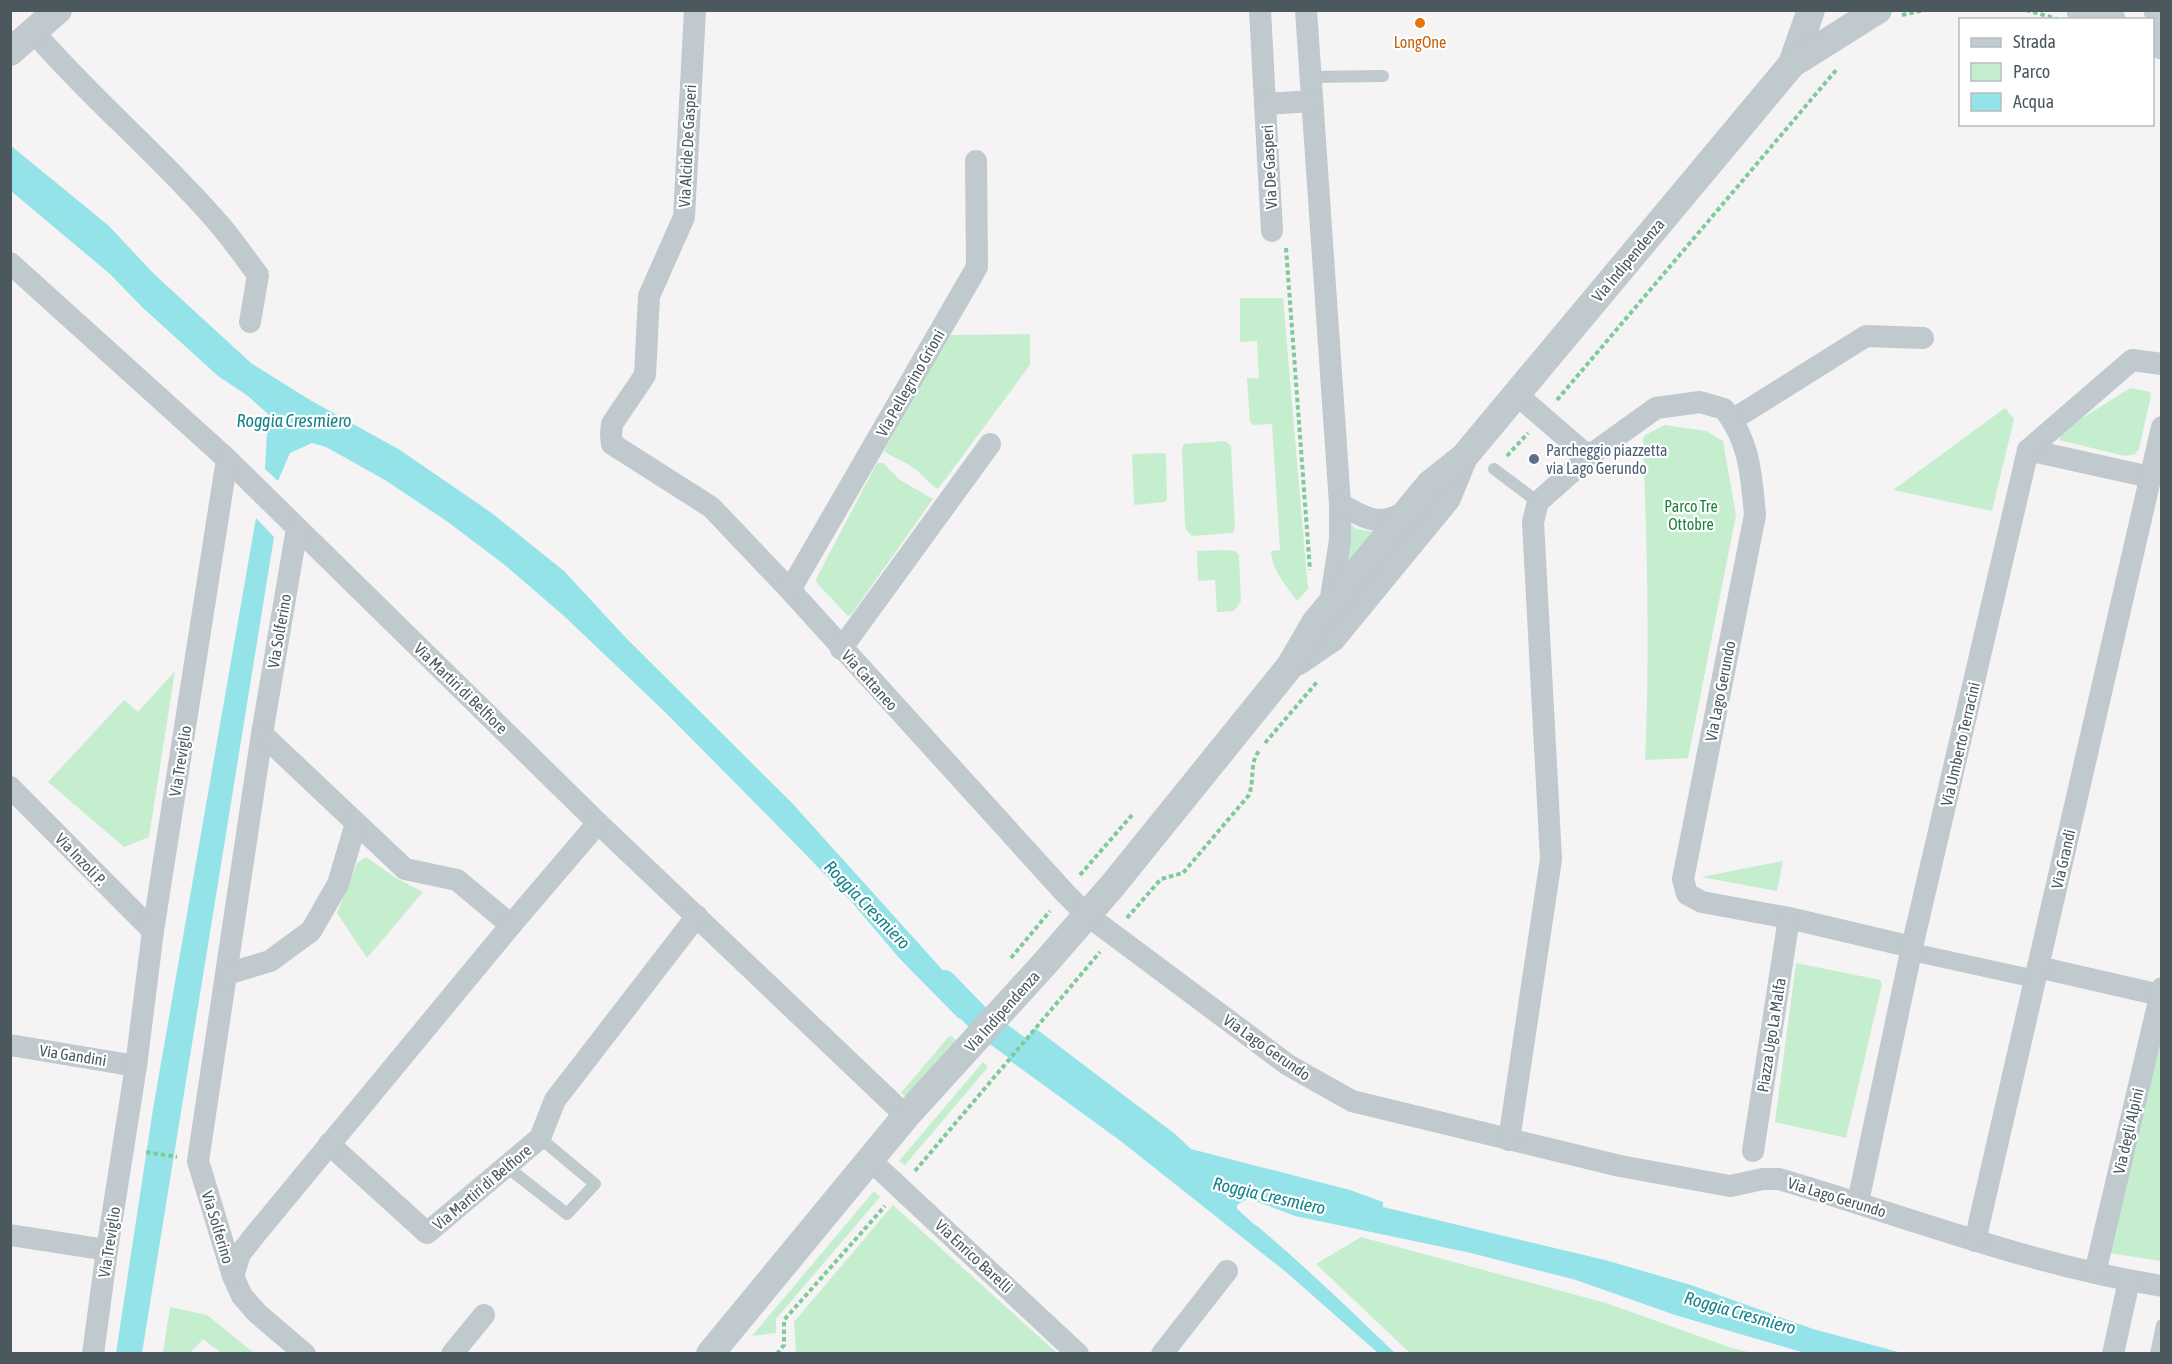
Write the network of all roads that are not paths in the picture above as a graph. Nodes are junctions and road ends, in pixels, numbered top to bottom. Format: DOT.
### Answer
graph roads {
  1 [pos="58,10"];
  2 [pos="695,10"];
  3 [pos="1260,10"];
  4 [pos="1306,10"];
  5 [pos="1811,10"];
  6 [pos="2083,10"];
  7 [pos="1887,15"];
  8 [pos="2104,18"];
  9 [pos="33,31"];
  10 [pos="10,52"];
  11 [pos="1792,64"];
  12 [pos="1383,76"];
  13 [pos="1311,77"];
  14 [pos="1312,101"];
  15 [pos="1265,104"];
  16 [pos="976,161"];
  17 [pos="1279,238"];
  18 [pos="10,263"];
  19 [pos="250,322"];
  20 [pos="1923,338"];
  21 [pos="2162,364"];
  22 [pos="1516,394"];
  23 [pos="1732,420"];
  24 [pos="2162,427"];
  25 [pos="612,444"];
  26 [pos="990,444"];
  27 [pos="2028,450"];
  28 [pos="1592,454"];
  29 [pos="1464,457"];
  30 [pos="227,459"];
  31 [pos="1494,469"];
  32 [pos="2150,477"];
  33 [pos="1538,502"];
  34 [pos="1340,504"];
  35 [pos="1408,510"];
  36 [pos="297,528"];
  37 [pos="790,590"];
  38 [pos="1330,604"];
  39 [pos="841,649"];
  40 [pos="1290,666"];
  41 [pos="262,734"];
  42 [pos="10,787"];
  43 [pos="356,823"];
  44 [pos="598,823"];
  45 [pos="1088,915"];
  46 [pos="696,916"];
  47 [pos="1789,918"];
  48 [pos="511,925"];
  49 [pos="153,931"];
  50 [pos="1113,936"];
  51 [pos="1912,949"];
  52 [pos="2036,973"];
  53 [pos="227,974"];
  54 [pos="2161,992"];
  55 [pos="10,1045"];
  56 [pos="136,1066"];
  57 [pos="906,1116"];
  58 [pos="540,1138"];
  59 [pos="1509,1140"];
  60 [pos="329,1144"];
  61 [pos="1753,1151"];
  62 [pos="870,1160"];
  63 [pos="507,1167"];
  64 [pos="1858,1202"];
  65 [pos="10,1235"];
  66 [pos="1975,1241"];
  67 [pos="107,1250"];
  68 [pos="1227,1271"];
  69 [pos="2095,1273"];
  70 [pos="233,1276"];
  71 [pos="2129,1281"];
  72 [pos="2162,1286"];
  73 [pos="484,1315"];
  74 [pos="2162,1325"];
  75 [pos="93,1353"];
  76 [pos="305,1353"];
  77 [pos="452,1353"];
  78 [pos="710,1353"];
  79 [pos="1078,1353"];
  80 [pos="1161,1353"];
  81 [pos="2113,1353"];
  82 [pos="2156,1353"];
  1 -- 9 [label="street"];
  2 -- 25 [label="street, Via Alcide De Gasperi"];
  3 -- 15 [label="street, Via De Gasperi"];
  4 -- 13 [label="street"];
  5 -- 11 [label="street, Via Indipendenza"];
  6 -- 8 [label="main road"];
  7 -- 11 [label="street, Via Indipendenza"];
  9 -- 10 [label="street"];
  9 -- 19 [label="street"];
  11 -- 22 [label="street, Via Indipendenza"];
  12 -- 13 [label="lane"];
  13 -- 14 [label="street"];
  14 -- 15 [label="street, Via De Gasperi"];
  14 -- 34 [label="street"];
  15 -- 17 [label="street, Via De Gasperi"];
  16 -- 37 [label="street, Via Pellegrino Grioni"];
  18 -- 30 [label="street"];
  20 -- 23 [label="street"];
  21 -- 27 [label="street"];
  22 -- 28 [label="street"];
  22 -- 29 [label="street, Via Indipendenza"];
  23 -- 28 [label="street"];
  23 -- 47 [label="street, Via Lago Gerundo"];
  24 -- 32 [label="street, Via Grandi"];
  25 -- 37 [label="street, Via Cattaneo"];
  26 -- 39 [label="street"];
  27 -- 32 [label="street"];
  27 -- 51 [label="street, Via Umberto Terracini"];
  28 -- 33 [label="street"];
  29 -- 35 [label="street, Via Indipendenza"];
  29 -- 40 [label="street, Via Indipendenza"];
  30 -- 36 [label="street, Via Martiri di Belfiore"];
  30 -- 49 [label="street, Via Treviglio"];
  31 -- 33 [label="lane"];
  32 -- 52 [label="street, Via Grandi"];
  33 -- 59 [label="street"];
  34 -- 35 [label="street"];
  34 -- 38 [label="street"];
  35 -- 38 [label="street, Via Indipendenza"];
  36 -- 41 [label="street, Via Solferino"];
  36 -- 44 [label="street, Via Martiri di Belfiore"];
  37 -- 39 [label="street, Via Cattaneo"];
  38 -- 40 [label="street, Via Indipendenza"];
  39 -- 45 [label="street, Via Cattaneo"];
  40 -- 45 [label="street, Via Indipendenza"];
  41 -- 43 [label="street"];
  41 -- 53 [label="street, Via Solferino"];
  42 -- 49 [label="street, Via Inzoli P."];
  43 -- 48 [label="street"];
  43 -- 53 [label="street"];
  44 -- 46 [label="street, Via Martiri di Belfiore"];
  44 -- 48 [label="street, Via Solferino"];
  45 -- 50 [label="street, Via Cattaneo"];
  45 -- 57 [label="street, Via Indipendenza"];
  46 -- 57 [label="street, Via Martiri di Belfiore"];
  46 -- 58 [label="street, Via Martiri di Belfiore"];
  47 -- 51 [label="street, Via Lago Gerundo"];
  47 -- 61 [label="street, Piazza Ugo La Malfa"];
  48 -- 60 [label="street, Via Solferino"];
  49 -- 56 [label="street, Via Treviglio"];
  50 -- 59 [label="street, Via Lago Gerundo"];
  51 -- 52 [label="street"];
  51 -- 64 [label="street, Via Umberto Terracini"];
  52 -- 54 [label="street"];
  52 -- 66 [label="street, Via Grandi"];
  53 -- 70 [label="street, Via Solferino"];
  54 -- 69 [label="street, Via degli Alpini"];
  55 -- 56 [label="street, Via Gandini"];
  56 -- 67 [label="street, Via Treviglio"];
  57 -- 62 [label="street, Via Indipendenza"];
  58 -- 63 [label="street, Via Martiri di Belfiore"];
  58 -- 63 [label="lane"];
  59 -- 64 [label="street, Via Lago Gerundo"];
  60 -- 63 [label="street, Via Martiri di Belfiore"];
  60 -- 70 [label="street, Via Solferino"];
  62 -- 78 [label="street, Via Indipendenza"];
  62 -- 79 [label="street, Via Enrico Barelli"];
  64 -- 66 [label="street, Via Lago Gerundo"];
  65 -- 67 [label="street"];
  66 -- 69 [label="street, Via Lago Gerundo"];
  67 -- 75 [label="street, Via Treviglio"];
  68 -- 80 [label="street"];
  69 -- 71 [label="street, Via Lago Gerundo"];
  70 -- 76 [label="street"];
  71 -- 72 [label="street, Via Lago Gerundo"];
  71 -- 81 [label="street"];
  73 -- 77 [label="street"];
  74 -- 82 [label="lane"];
}
